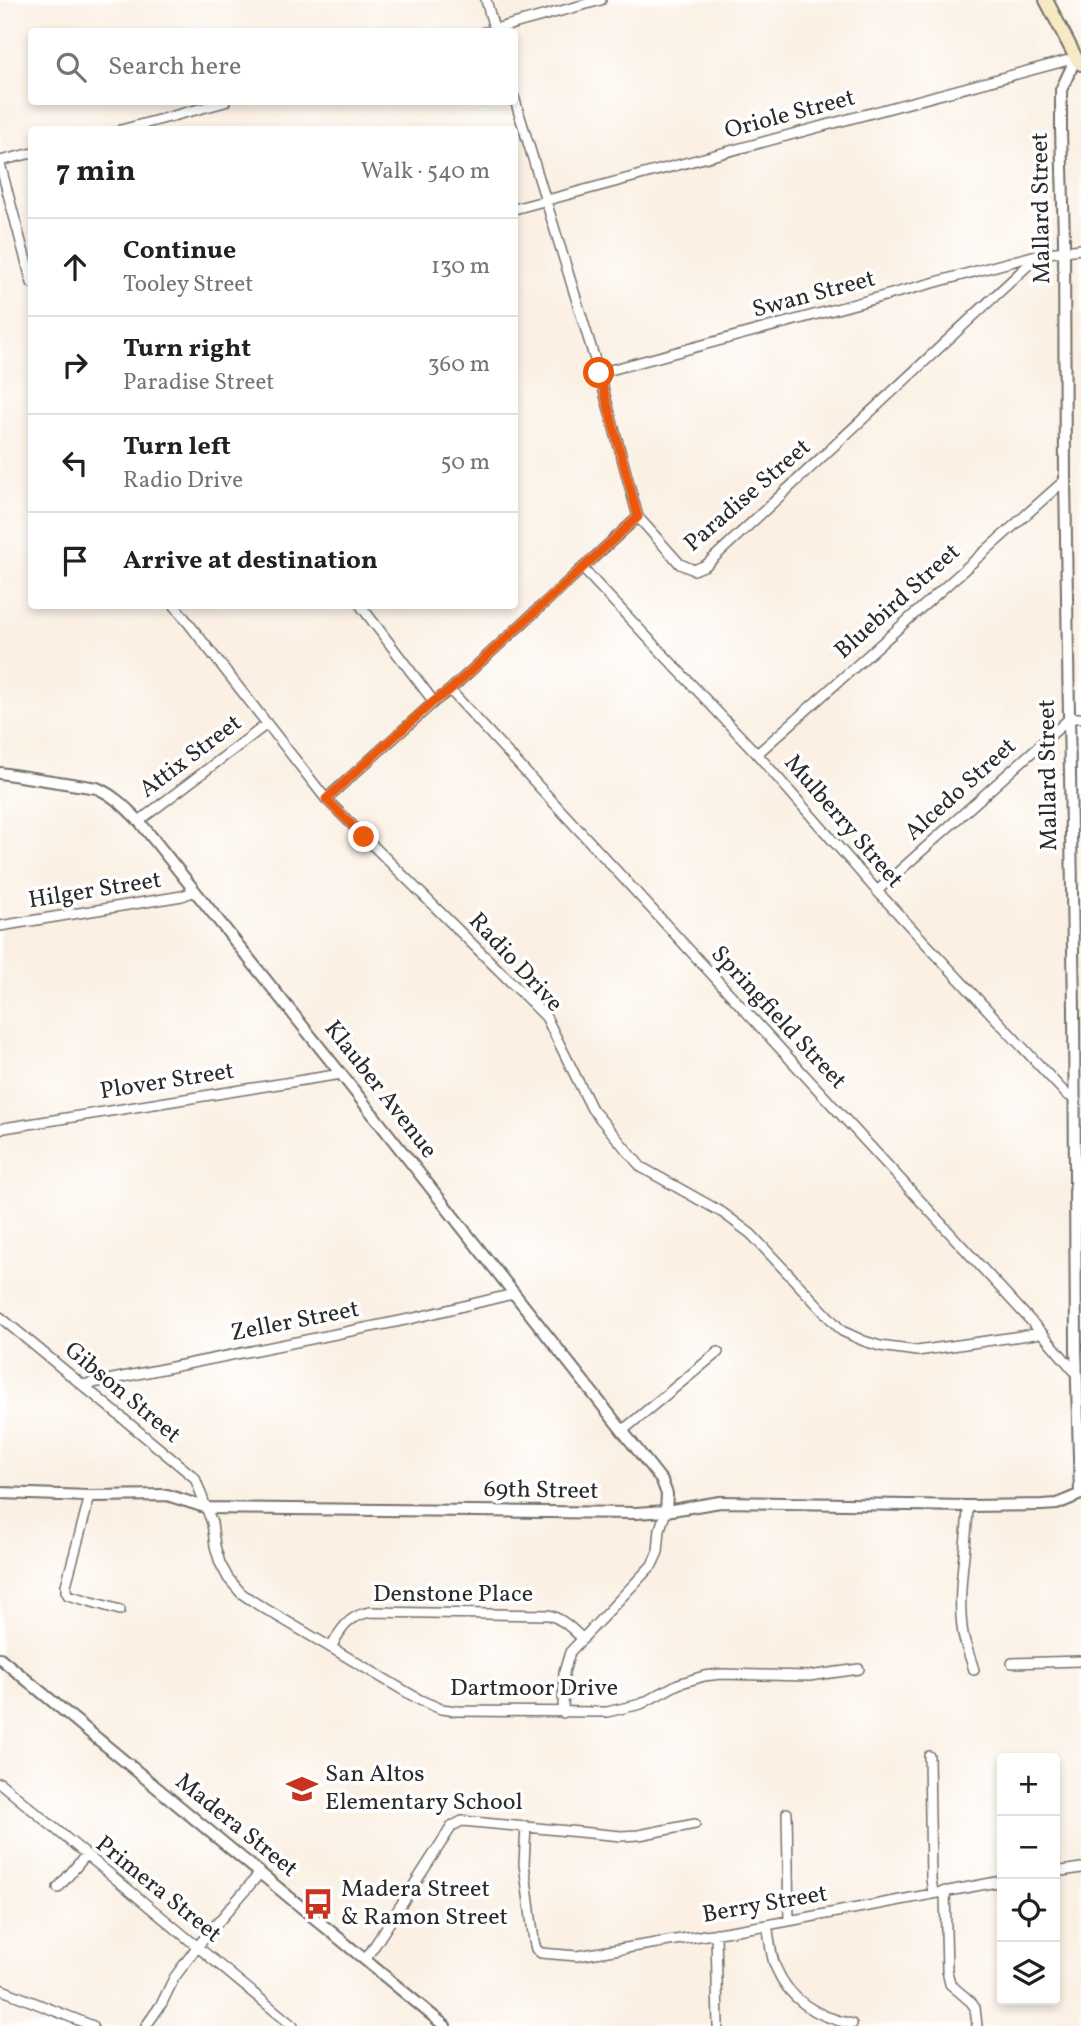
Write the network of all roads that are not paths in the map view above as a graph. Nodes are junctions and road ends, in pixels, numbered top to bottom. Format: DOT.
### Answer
graph roads {
  1 [pos="486,0"];
  2 [pos="600,0"];
  3 [pos="1046,0"];
  4 [pos="494,28"];
  5 [pos="502,28"];
  6 [pos="1078,61"];
  7 [pos="215,105"];
  8 [pos="516,105"];
  9 [pos="148,126"];
  10 [pos="28,154"];
  11 [pos="0,162"];
  12 [pos="545,201"];
  13 [pos="518,208"];
  14 [pos="1081,249"];
  15 [pos="1064,250"];
  16 [pos="1040,254"];
  17 [pos="28,268"];
  18 [pos="599,373"];
  19 [pos="1065,480"];
  20 [pos="638,517"];
  21 [pos="583,569"];
  22 [pos="177,609"];
  23 [pos="363,609"];
  24 [pos="450,690"];
  25 [pos="433,702"];
  26 [pos="1076,718"];
  27 [pos="267,724"];
  28 [pos="758,754"];
  29 [pos="0,774"];
  30 [pos="326,799"];
  31 [pos="139,821"];
  32 [pos="1076,846"];
  33 [pos="195,891"];
  34 [pos="877,891"];
  35 [pos="0,926"];
  36 [pos="1078,1009"];
  37 [pos="341,1074"];
  38 [pos="1075,1099"];
  39 [pos="0,1130"];
  40 [pos="1079,1197"];
  41 [pos="1078,1289"];
  42 [pos="513,1294"];
  43 [pos="0,1317"];
  44 [pos="1042,1333"];
  45 [pos="718,1352"];
  46 [pos="1076,1373"];
  47 [pos="83,1385"];
  48 [pos="622,1431"];
  49 [pos="3,1490"];
  50 [pos="1081,1494"];
  51 [pos="90,1496"];
  52 [pos="968,1506"];
  53 [pos="208,1508"];
  54 [pos="666,1511"];
  55 [pos="120,1610"];
  56 [pos="583,1639"];
  57 [pos="331,1648"];
  58 [pos="0,1658"];
  59 [pos="1081,1661"];
  60 [pos="1012,1663"];
  61 [pos="859,1669"];
  62 [pos="974,1670"];
  63 [pos="563,1713"];
  64 [pos="929,1756"];
  65 [pos="0,1783"];
  66 [pos="787,1813"];
  67 [pos="695,1824"];
  68 [pos="526,1826"];
  69 [pos="86,1855"];
  70 [pos="1081,1868"];
  71 [pos="1060,1871"];
  72 [pos="260,1873"];
  73 [pos="997,1882"];
  74 [pos="58,1888"];
  75 [pos="945,1891"];
  76 [pos="933,1893"];
  77 [pos="789,1920"];
  78 [pos="767,1924"];
  79 [pos="716,1933"];
  80 [pos="197,1947"];
  81 [pos="366,1959"];
  82 [pos="0,1989"];
  83 [pos="852,2024"];
  84 [pos="93,2026"];
  85 [pos="146,2026"];
  86 [pos="293,2026"];
  87 [pos="445,2026"];
  88 [pos="718,2026"];
  89 [pos="977,2026"];
  1 -- 4 [label="street"];
  2 -- 5 [label="street"];
  3 -- 6 [label="main road"];
  6 -- 12 [label="street, Oriole Street"];
  6 -- 15 [label="street, Mallard Street"];
  7 -- 9 [label="street"];
  8 -- 12 [label="street"];
  10 -- 11 [label="street"];
  11 -- 17 [label="street"];
  12 -- 13 [label="street, Oriole Street"];
  12 -- 18 [label="street"];
  14 -- 15 [label="street, Swan Street"];
  15 -- 16 [label="street, Swan Street"];
  15 -- 19 [label="street, Mallard Street"];
  16 -- 18 [label="street, Swan Street"];
  16 -- 20 [label="street, Paradise Street"];
  18 -- 20 [label="street"];
  19 -- 26 [label="street, Mallard Street"];
  19 -- 28 [label="street, Bluebird Street"];
  20 -- 21 [label="street"];
  21 -- 24 [label="street"];
  21 -- 28 [label="street, Mulberry Street"];
  22 -- 27 [label="street, Radio Drive"];
  23 -- 25 [label="street"];
  24 -- 25 [label="street"];
  24 -- 44 [label="street, Springfield Street"];
  25 -- 30 [label="street"];
  26 -- 32 [label="street, Mallard Street"];
  26 -- 34 [label="street, Alcedo Street"];
  27 -- 30 [label="street, Radio Drive"];
  27 -- 31 [label="street, Attix Street"];
  28 -- 34 [label="street, Mulberry Street"];
  29 -- 31 [label="street, Klauber Avenue"];
  30 -- 44 [label="street, Radio Drive"];
  31 -- 33 [label="street, Klauber Avenue"];
  32 -- 36 [label="street, Mallard Street"];
  33 -- 35 [label="street, Hilger Street"];
  33 -- 37 [label="street, Klauber Avenue"];
  34 -- 38 [label="street, Mulberry Street"];
  36 -- 38 [label="street, Mallard Street"];
  37 -- 39 [label="street, Plover Street"];
  37 -- 42 [label="street, Klauber Avenue"];
  38 -- 40 [label="street, Mallard Street"];
  40 -- 41 [label="street, Mallard Street"];
  41 -- 46 [label="street, Mallard Street"];
  42 -- 47 [label="street, Zeller Street"];
  42 -- 48 [label="street, Klauber Avenue"];
  43 -- 47 [label="street, Gibson Street"];
  44 -- 46 [label="street, Springfield Street"];
  45 -- 48 [label="street"];
  46 -- 50 [label="street, Mallard Street"];
  47 -- 53 [label="street, Gibson Street"];
  48 -- 54 [label="street, Klauber Avenue"];
  49 -- 51 [label="street, 69th Street"];
  50 -- 52 [label="street, 69th Street"];
  51 -- 53 [label="street, 69th Street"];
  51 -- 55 [label="street"];
  52 -- 54 [label="street, 69th Street"];
  52 -- 62 [label="street"];
  53 -- 54 [label="street, 69th Street"];
  53 -- 57 [label="street, Dartmoor Drive"];
  54 -- 56 [label="street"];
  56 -- 57 [label="street, Denstone Place"];
  56 -- 63 [label="street"];
  57 -- 63 [label="street, Dartmoor Drive"];
  58 -- 72 [label="street, Madera Street"];
  59 -- 60 [label="street"];
  61 -- 63 [label="street, Dartmoor Drive"];
  64 -- 76 [label="street"];
  65 -- 69 [label="street, Primera Street"];
  66 -- 77 [label="street"];
  67 -- 68 [label="street"];
  68 -- 79 [label="street, Berry Street"];
  68 -- 81 [label="street"];
  69 -- 74 [label="street"];
  69 -- 80 [label="street, Primera Street"];
  70 -- 71 [label="street"];
  72 -- 80 [label="street"];
  72 -- 81 [label="street, Madera Street"];
  73 -- 75 [label="street, Berry Street"];
  75 -- 76 [label="street, Berry Street"];
  75 -- 89 [label="street"];
  76 -- 77 [label="street, Berry Street"];
  77 -- 78 [label="street, Berry Street"];
  78 -- 79 [label="street, Berry Street"];
  78 -- 83 [label="street"];
  79 -- 88 [label="street"];
  80 -- 85 [label="street"];
  80 -- 86 [label="street, Primera Street"];
  81 -- 87 [label="street, Madera Street"];
  82 -- 84 [label="street"];
}
